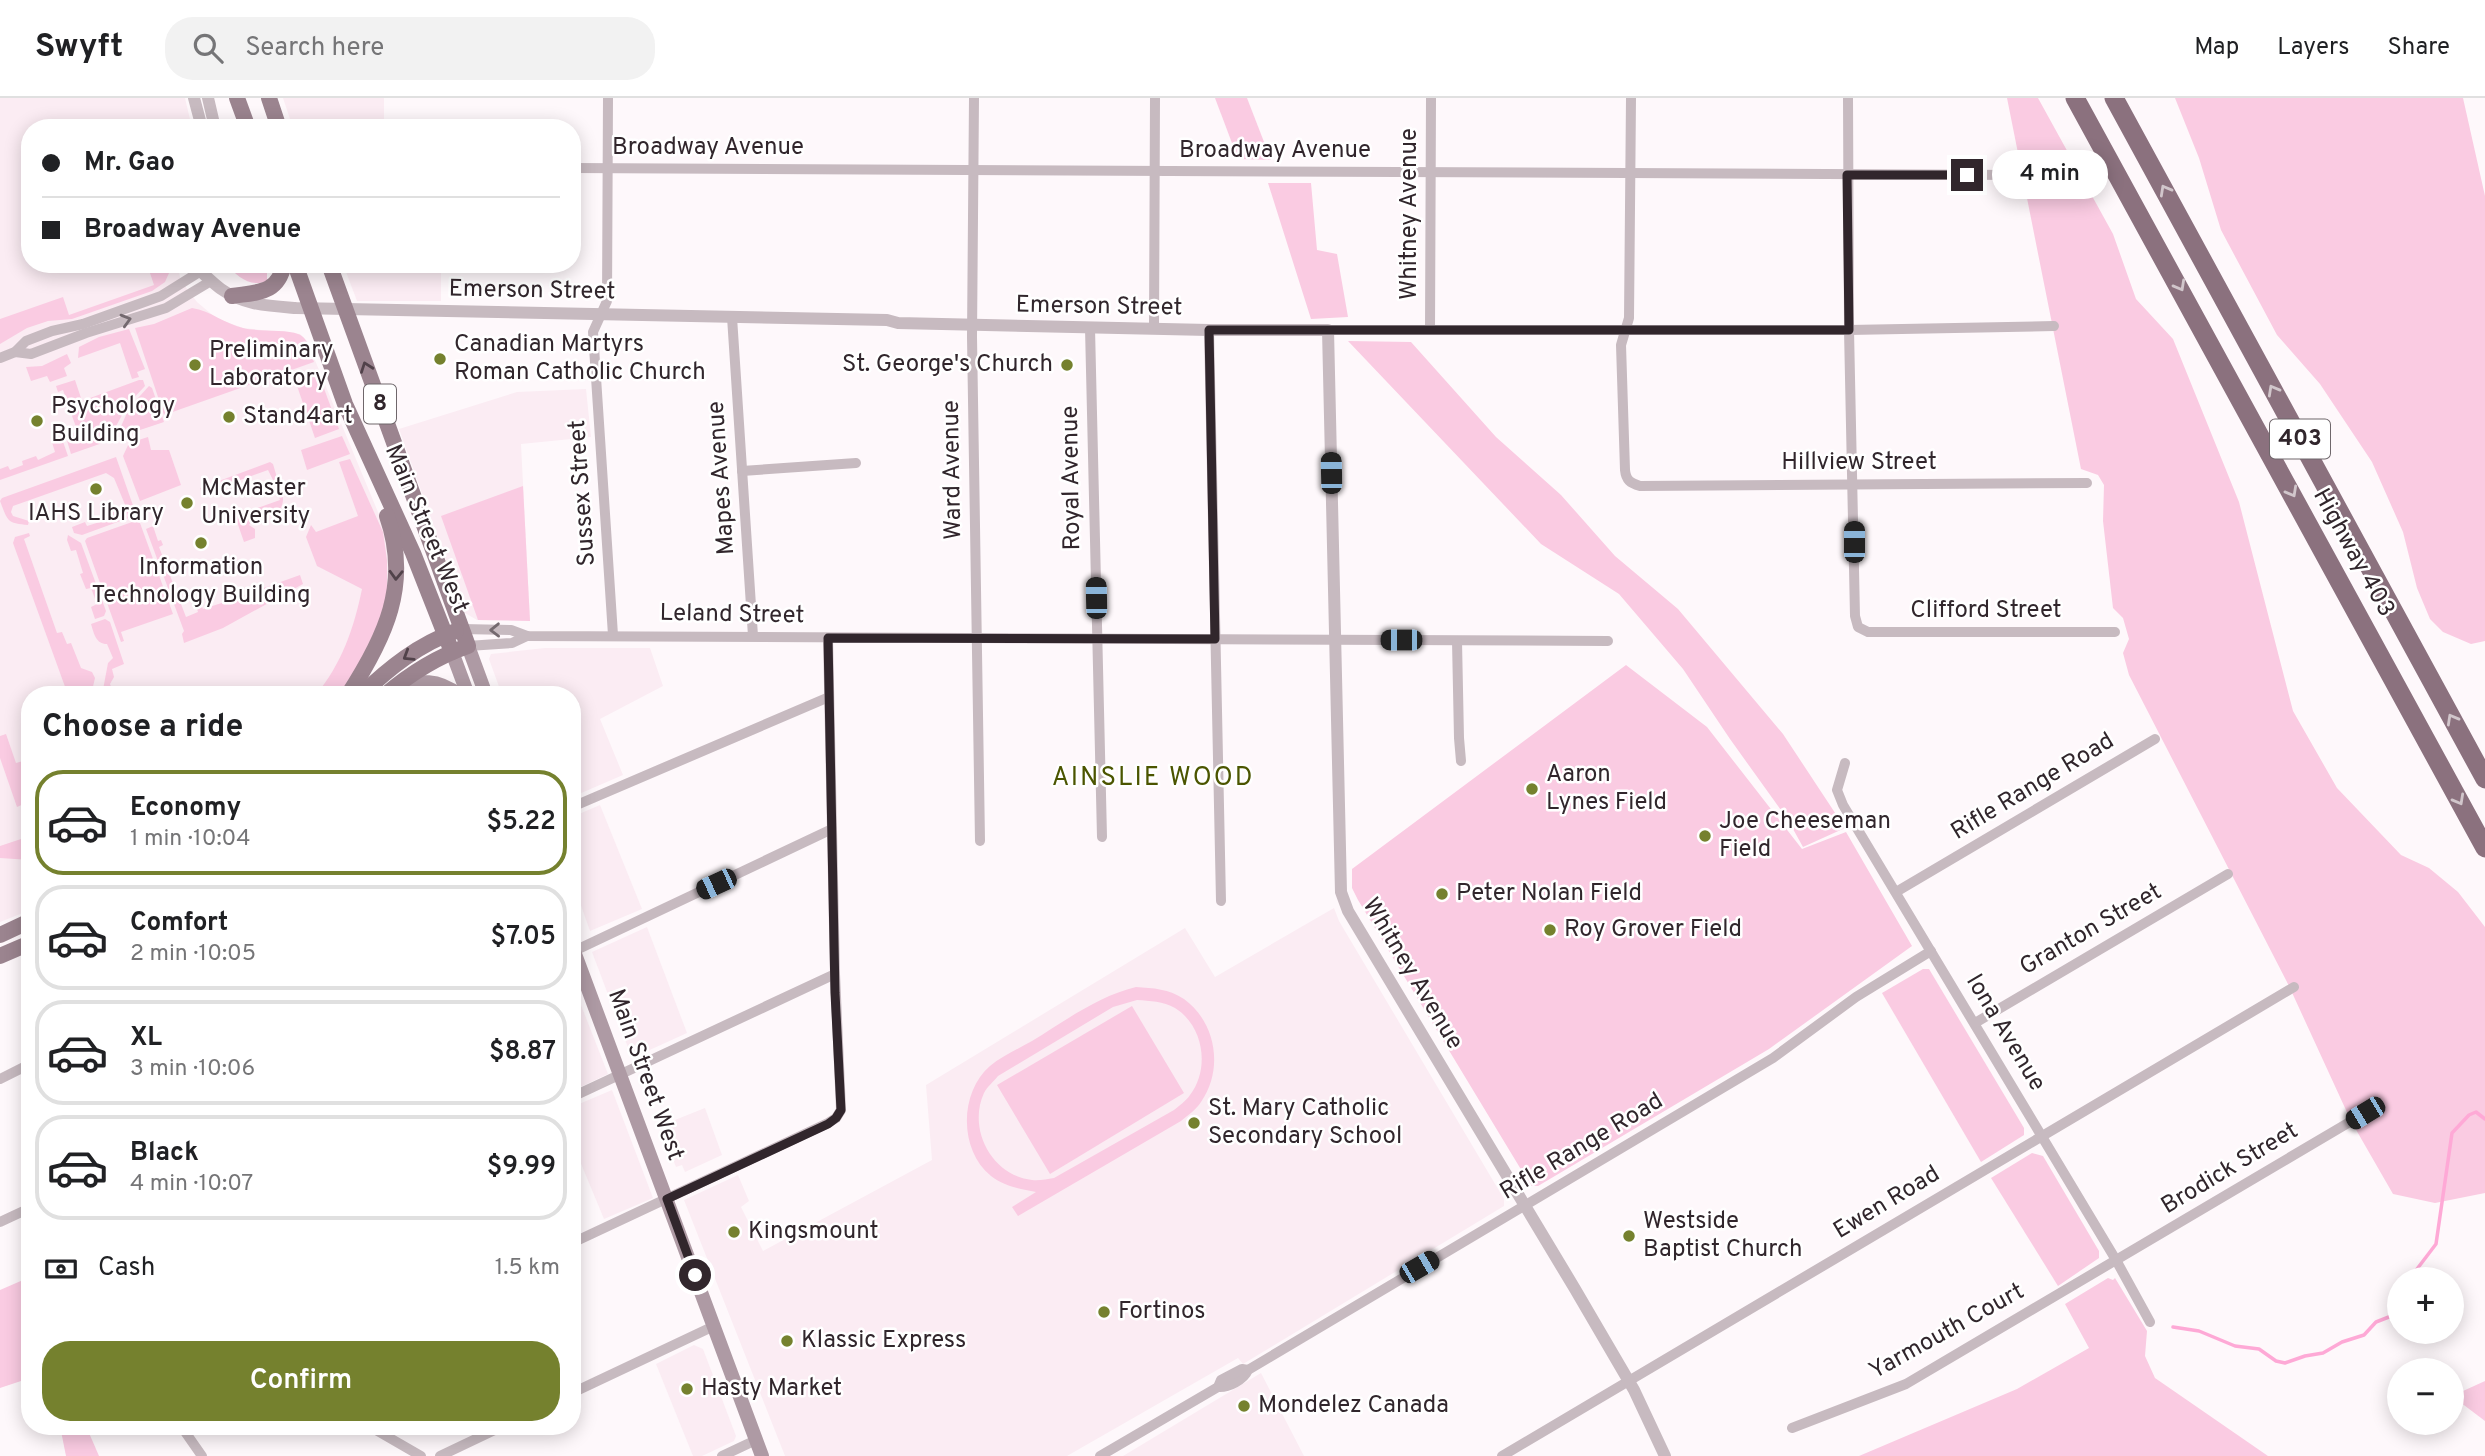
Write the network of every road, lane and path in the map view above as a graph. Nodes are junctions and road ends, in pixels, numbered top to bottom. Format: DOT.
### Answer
graph roads {
  1 [pos="194,98"];
  2 [pos="208,98"];
  3 [pos="237,98"];
  4 [pos="269,98"];
  5 [pos="608,98"];
  6 [pos="974,98"];
  7 [pos="1155,98"];
  8 [pos="1432,98"];
  9 [pos="1631,98"];
  10 [pos="1848,98"];
  11 [pos="2075,98"];
  12 [pos="2115,98"];
  13 [pos="200,119"];
  14 [pos="213,119"];
  15 [pos="245,119"];
  16 [pos="276,119"];
  17 [pos="581,168"];
  18 [pos="608,169"];
  19 [pos="975,170"];
  20 [pos="1154,171"];
  21 [pos="1431,173"];
  22 [pos="1630,173"];
  23 [pos="1847,175"];
  24 [pos="2019,175"];
  25 [pos="189,273"];
  26 [pos="204,273"];
  27 [pos="282,273"];
  28 [pos="298,273"];
  29 [pos="332,273"];
  30 [pos="211,281"];
  31 [pos="232,296"];
  32 [pos="311,308"];
  33 [pos="345,309"];
  34 [pos="602,313"];
  35 [pos="732,317"];
  36 [pos="972,324"];
  37 [pos="2054,326"];
  38 [pos="1090,328"];
  39 [pos="1154,328"];
  40 [pos="1209,330"];
  41 [pos="1328,330"];
  42 [pos="1430,330"];
  43 [pos="1626,330"];
  44 [pos="1849,330"];
  45 [pos="15,352"];
  46 [pos="0,358"];
  47 [pos="352,422"];
  48 [pos="856,463"];
  49 [pos="742,471"];
  50 [pos="2087,483"];
  51 [pos="1853,484"];
  52 [pos="462,629"];
  53 [pos="2115,632"];
  54 [pos="446,635"];
  55 [pos="613,635"];
  56 [pos="527,636"];
  57 [pos="753,636"];
  58 [pos="828,638"];
  59 [pos="978,638"];
  60 [pos="1097,639"];
  61 [pos="1215,639"];
  62 [pos="1334,640"];
  63 [pos="1457,641"];
  64 [pos="1608,641"];
  65 [pos="460,649"];
  66 [pos="354,686"];
  67 [pos="371,686"];
  68 [pos="398,686"];
  69 [pos="409,686"];
  70 [pos="442,686"];
  71 [pos="466,686"];
  72 [pos="481,686"];
  73 [pos="829,697"];
  74 [pos="2155,739"];
  75 [pos="1461,761"];
  76 [pos="1845,764"];
  77 [pos="2485,779"];
  78 [pos="581,803"];
  79 [pos="832,829"];
  80 [pos="1102,837"];
  81 [pos="980,841"];
  82 [pos="2485,848"];
  83 [pos="2228,874"];
  84 [pos="1896,892"];
  85 [pos="1221,901"];
  86 [pos="21,917"];
  87 [pos="0,925"];
  88 [pos="21,925"];
  89 [pos="0,935"];
  90 [pos="581,945"];
  91 [pos="21,947"];
  92 [pos="1931,951"];
  93 [pos="0,956"];
  94 [pos="581,970"];
  95 [pos="835,974"];
  96 [pos="2294,987"];
  97 [pos="1975,1023"];
  98 [pos="21,1068"];
  99 [pos="621,1075"];
  100 [pos="0,1079"];
  101 [pos="581,1093"];
  102 [pos="2365,1113"];
  103 [pos="2041,1136"];
  104 [pos="667,1199"];
  105 [pos="1525,1205"];
  106 [pos="21,1212"];
  107 [pos="0,1222"];
  108 [pos="581,1239"];
  109 [pos="2116,1260"];
  110 [pos="2150,1322"];
  111 [pos="714,1326"];
  112 [pos="1628,1381"];
  113 [pos="581,1390"];
  114 [pos="1792,1428"];
  115 [pos="187,1435"];
  116 [pos="385,1435"];
  117 [pos="484,1435"];
  118 [pos="756,1440"];
  119 [pos="202,1456"];
  120 [pos="421,1456"];
  121 [pos="440,1456"];
  122 [pos="722,1456"];
  123 [pos="762,1456"];
  124 [pos="1100,1456"];
  125 [pos="1502,1456"];
  126 [pos="1665,1456"];
  1 -- 13 [label="street"];
  2 -- 14 [label="street"];
  3 -- 15 [label="main road"];
  4 -- 16 [label="main road"];
  5 -- 18 [label="street, Sussex Street"];
  6 -- 19 [label="street, Ward Avenue"];
  7 -- 20 [label="street"];
  8 -- 21 [label="street, Whitney Avenue"];
  9 -- 22 [label="street"];
  10 -- 23 [label="street"];
  11 -- 82 [label="highway, Highway 403 / 403, one-way"];
  77 -- 12 [label="highway, Highway 403 / 403, one-way"];
  17 -- 18 [label="street, Broadway Avenue"];
  18 -- 19 [label="street, Broadway Avenue"];
  18 -- 34 [label="street, Sussex Street"];
  19 -- 20 [label="street, Broadway Avenue"];
  19 -- 36 [label="street, Ward Avenue"];
  20 -- 21 [label="street, Broadway Avenue"];
  20 -- 39 [label="street"];
  21 -- 22 [label="street, Broadway Avenue"];
  21 -- 42 [label="street, Whitney Avenue"];
  22 -- 23 [label="street, Broadway Avenue"];
  22 -- 43 [label="street"];
  23 -- 24 [label="street, Broadway Avenue"];
  23 -- 44 [label="street"];
  25 -- 45 [label="street"];
  26 -- 30 [label="street"];
  27 -- 31 [label="main road"];
  28 -- 32 [label="main road, Main Street West / 8"];
  29 -- 33 [label="main road, Main Street West / 8"];
  30 -- 31 [label="street"];
  45 -- 30 [label="street, one-way"];
  31 -- 32 [label="street, Emerson Street"];
  32 -- 33 [label="street, Emerson Street"];
  32 -- 47 [label="main road, Main Street West / 8"];
  33 -- 34 [label="street, Emerson Street"];
  52 -- 33 [label="main road, Main Street West / 8, one-way"];
  34 -- 35 [label="street, Emerson Street"];
  34 -- 55 [label="street, Sussex Street"];
  35 -- 36 [label="street, Emerson Street"];
  35 -- 49 [label="street, Mapes Avenue"];
  36 -- 38 [label="street, Emerson Street"];
  36 -- 59 [label="street, Ward Avenue"];
  37 -- 44 [label="street, Emerson Street"];
  38 -- 39 [label="street, Emerson Street"];
  38 -- 60 [label="street, Royal Avenue"];
  39 -- 40 [label="street, Emerson Street"];
  40 -- 41 [label="street, Emerson Street"];
  40 -- 61 [label="street"];
  41 -- 42 [label="street, Emerson Street"];
  41 -- 62 [label="street, Whitney Avenue"];
  42 -- 43 [label="street, Emerson Street"];
  43 -- 44 [label="street, Emerson Street"];
  43 -- 51 [label="street, Hillview Street"];
  44 -- 51 [label="street"];
  45 -- 46 [label="street"];
  47 -- 54 [label="main road, Main Street West / 8"];
  47 -- 66 [label="main road, one-way"];
  48 -- 49 [label="street"];
  49 -- 57 [label="street, Mapes Avenue"];
  50 -- 51 [label="street, Hillview Street"];
  51 -- 53 [label="street, Clifford Street"];
  52 -- 54 [label="main road"];
  56 -- 52 [label="street, Leland Street, one-way"];
  52 -- 65 [label="main road, Main Street West / 8"];
  54 -- 65 [label="main road, Main Street West"];
  54 -- 67 [label="main road, one-way"];
  55 -- 56 [label="street, Leland Street"];
  55 -- 57 [label="street, Leland Street"];
  56 -- 65 [label="street, Leland Street"];
  57 -- 58 [label="street, Leland Street"];
  58 -- 59 [label="street, Leland Street"];
  58 -- 73 [label="street"];
  59 -- 60 [label="street, Leland Street"];
  59 -- 81 [label="street, Ward Avenue"];
  60 -- 61 [label="street, Leland Street"];
  60 -- 80 [label="street, Royal Avenue"];
  61 -- 62 [label="street, Leland Street"];
  61 -- 85 [label="street"];
  62 -- 63 [label="street, Leland Street"];
  62 -- 105 [label="street, Whitney Avenue"];
  63 -- 64 [label="street, Leland Street"];
  63 -- 75 [label="street"];
  65 -- 68 [label="main road"];
  65 -- 71 [label="main road, Main Street West"];
  65 -- 72 [label="main road, Main Street West"];
  69 -- 70 [label="main road"];
  73 -- 78 [label="street"];
  73 -- 79 [label="street"];
  74 -- 84 [label="street, Rifle Range Road"];
  76 -- 84 [label="street, Iona Avenue"];
  79 -- 90 [label="street"];
  79 -- 95 [label="street"];
  83 -- 97 [label="street, Granton Street"];
  84 -- 92 [label="street, Iona Avenue"];
  86 -- 87 [label="main road"];
  88 -- 89 [label="main road"];
  91 -- 93 [label="main road"];
  92 -- 97 [label="street, Iona Avenue"];
  92 -- 105 [label="street, Rifle Range Road"];
  94 -- 99 [label="main road, Main Street West"];
  95 -- 99 [label="street"];
  95 -- 104 [label="street"];
  96 -- 103 [label="street, Ewen Road"];
  97 -- 103 [label="street, Iona Avenue"];
  98 -- 100 [label="street"];
  99 -- 101 [label="street"];
  99 -- 104 [label="main road, Main Street West"];
  102 -- 109 [label="street, Brodick Street"];
  103 -- 109 [label="street, Iona Avenue"];
  103 -- 112 [label="street, Ewen Road"];
  104 -- 108 [label="street"];
  104 -- 111 [label="main road, Main Street West"];
  105 -- 112 [label="street, Whitney Avenue"];
  105 -- 124 [label="street, Rifle Range Road"];
  106 -- 107 [label="street"];
  109 -- 110 [label="street, Iona Avenue"];
  109 -- 114 [label="street, Yarmouth Court"];
  111 -- 113 [label="street"];
  111 -- 118 [label="main road, Main Street West"];
  112 -- 125 [label="street, Ewen Road"];
  112 -- 126 [label="street, Whitney Avenue"];
  115 -- 119 [label="street"];
  116 -- 120 [label="street"];
  117 -- 121 [label="street"];
  118 -- 122 [label="street"];
  118 -- 123 [label="main road, Main Street West"];
}
